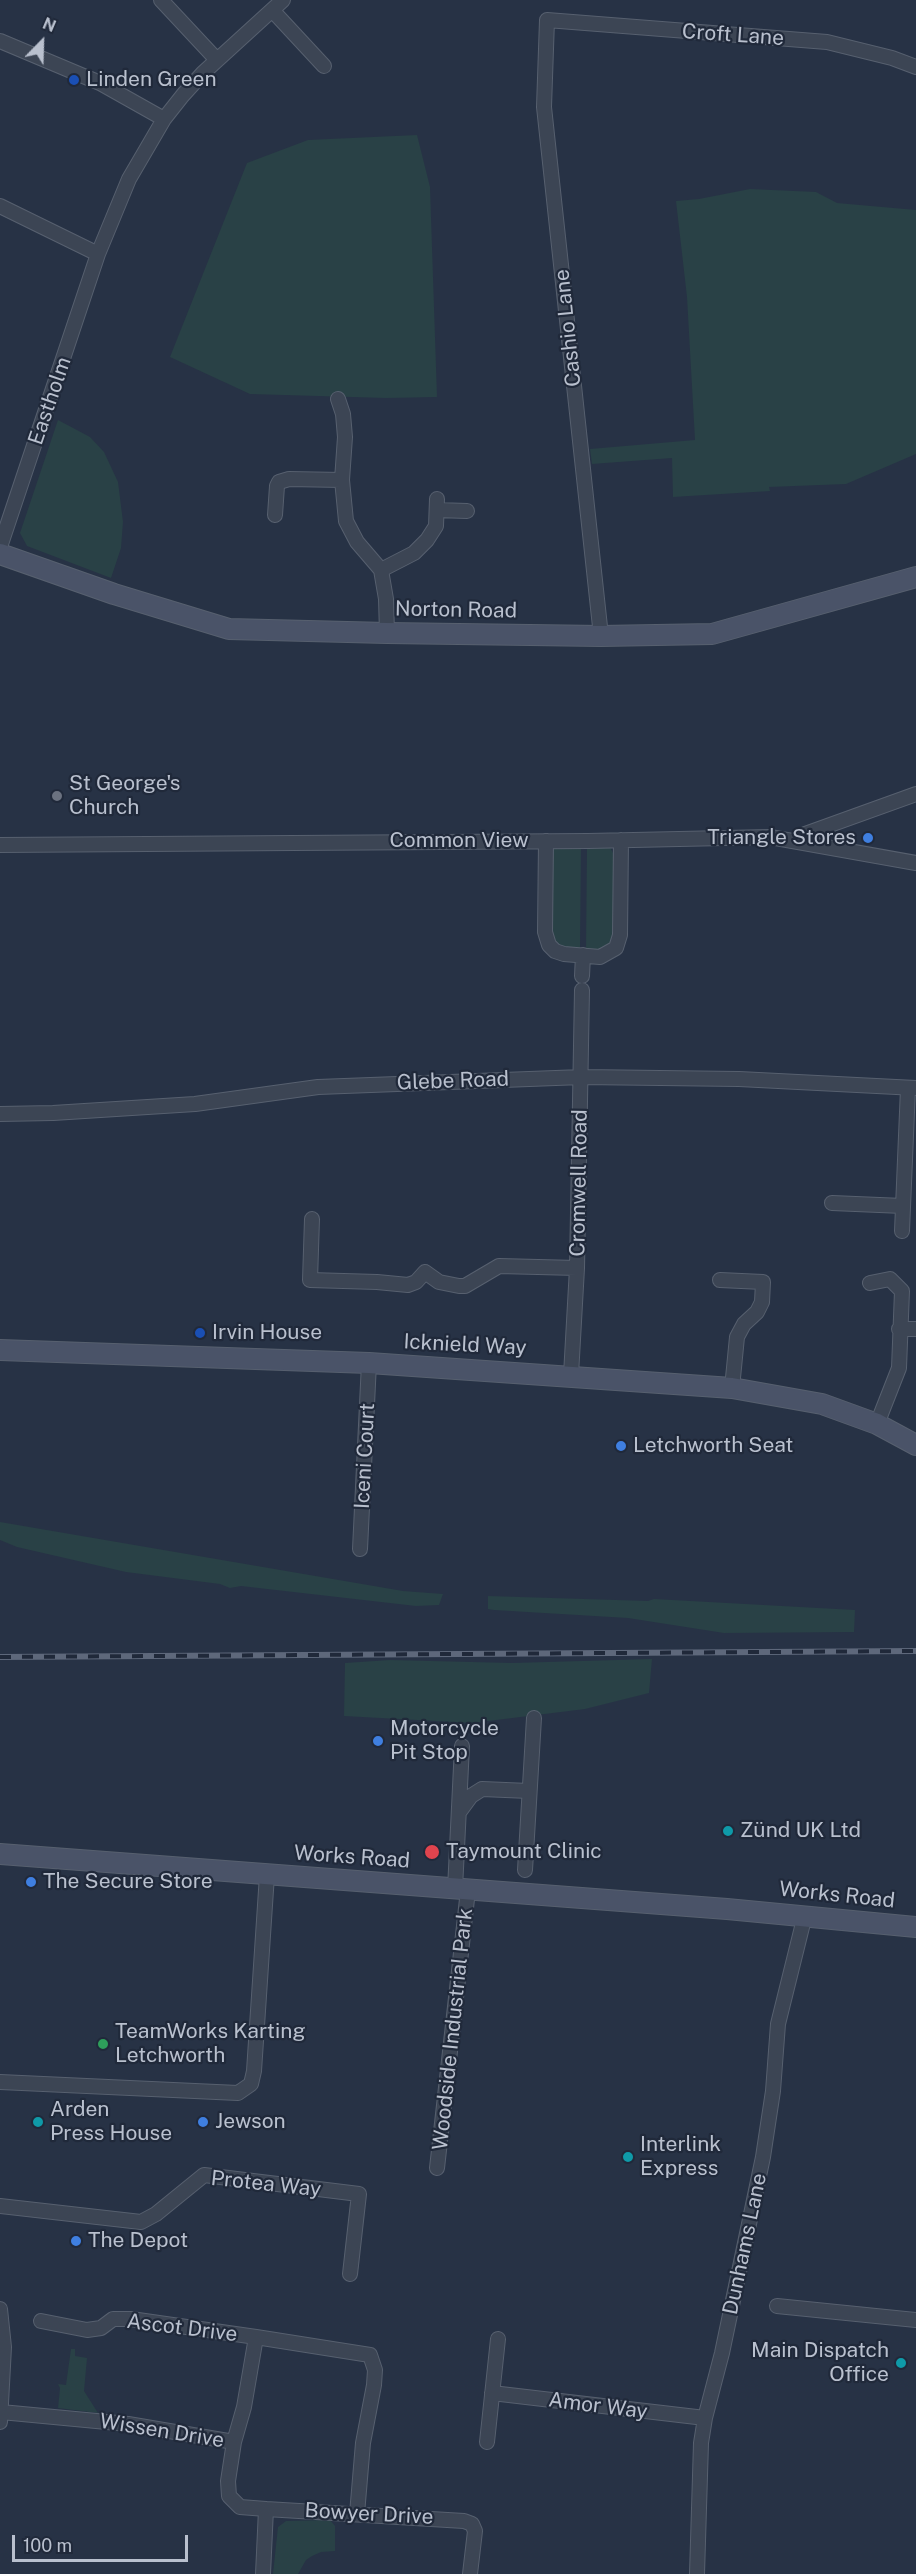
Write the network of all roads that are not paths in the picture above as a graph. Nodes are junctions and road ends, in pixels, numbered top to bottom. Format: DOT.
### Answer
graph roads {
  1 [pos="161,0"];
  2 [pos="283,0"];
  3 [pos="272,10"];
  4 [pos="547,20"];
  5 [pos="0,41"];
  6 [pos="217,60"];
  7 [pos="324,66"];
  8 [pos="916,67"];
  9 [pos="164,119"];
  10 [pos="0,206"];
  11 [pos="98,254"];
  12 [pos="338,399"];
  13 [pos="342,480"];
  14 [pos="467,511"];
  15 [pos="275,514"];
  16 [pos="0,547"];
  17 [pos="0,554"];
  18 [pos="381,570"];
  19 [pos="916,577"];
  20 [pos="387,633"];
  21 [pos="601,636"];
  22 [pos="916,794"];
  23 [pos="621,840"];
  24 [pos="796,840"];
  25 [pos="546,841"];
  26 [pos="0,845"];
  27 [pos="916,863"];
  28 [pos="583,955"];
  29 [pos="582,1077"];
  30 [pos="912,1088"];
  31 [pos="0,1114"];
  32 [pos="832,1203"];
  33 [pos="903,1206"];
  34 [pos="312,1220"];
  35 [pos="902,1231"];
  36 [pos="577,1268"];
  37 [pos="720,1280"];
  38 [pos="870,1283"];
  39 [pos="899,1329"];
  40 [pos="916,1329"];
  41 [pos="0,1350"];
  42 [pos="369,1363"];
  43 [pos="571,1375"];
  44 [pos="732,1388"];
  45 [pos="878,1424"];
  46 [pos="916,1444"];
  47 [pos="360,1549"];
  48 [pos="534,1718"];
  49 [pos="462,1746"];
  50 [pos="529,1791"];
  51 [pos="460,1811"];
  52 [pos="0,1854"];
  53 [pos="525,1870"];
  54 [pos="267,1875"];
  55 [pos="461,1890"];
  56 [pos="804,1915"];
  57 [pos="916,1927"];
  58 [pos="0,2082"];
  59 [pos="437,2168"];
  60 [pos="0,2206"];
  61 [pos="350,2274"];
  62 [pos="777,2306"];
  63 [pos="0,2309"];
  64 [pos="916,2320"];
  65 [pos="41,2322"];
  66 [pos="256,2337"];
  67 [pos="498,2339"];
  68 [pos="492,2393"];
  69 [pos="1,2412"];
  70 [pos="705,2418"];
  71 [pos="0,2422"];
  72 [pos="234,2442"];
  73 [pos="487,2442"];
  74 [pos="266,2510"];
  75 [pos="357,2514"];
  76 [pos="263,2574"];
  77 [pos="470,2574"];
  78 [pos="697,2574"];
  1 -- 6 [label="street"];
  2 -- 3 [label="street, Eastholm"];
  3 -- 6 [label="street, Eastholm"];
  3 -- 7 [label="street"];
  4 -- 8 [label="street, Croft Lane"];
  4 -- 21 [label="street, Cashio Lane"];
  5 -- 9 [label="street"];
  6 -- 9 [label="street, Eastholm"];
  9 -- 11 [label="street, Eastholm"];
  10 -- 11 [label="street"];
  11 -- 16 [label="street, Eastholm"];
  12 -- 13 [label="street"];
  13 -- 15 [label="street"];
  13 -- 18 [label="street"];
  14 -- 18 [label="street"];
  17 -- 20 [label="street, Norton Road"];
  18 -- 20 [label="street"];
  19 -- 21 [label="street, Norton Road"];
  20 -- 21 [label="street, Norton Road"];
  22 -- 24 [label="street"];
  23 -- 24 [label="street, Common View"];
  23 -- 25 [label="street, Common View"];
  23 -- 28 [label="street"];
  24 -- 27 [label="street, Common View"];
  25 -- 26 [label="street, Common View"];
  25 -- 28 [label="street"];
  28 -- 29 [label="street, Cromwell Road"];
  29 -- 30 [label="street, Glebe Road"];
  29 -- 31 [label="street, Glebe Road"];
  29 -- 36 [label="street, Cromwell Road"];
  30 -- 33 [label="street, Glebe Road"];
  32 -- 33 [label="street"];
  33 -- 35 [label="street, Glebe Road"];
  34 -- 36 [label="street"];
  36 -- 43 [label="street, Cromwell Road"];
  37 -- 44 [label="street"];
  38 -- 39 [label="street"];
  39 -- 40 [label="street"];
  39 -- 45 [label="street"];
  41 -- 42 [label="street, Icknield Way"];
  42 -- 43 [label="street, Icknield Way"];
  42 -- 47 [label="street, Iceni Court"];
  43 -- 44 [label="street, Icknield Way"];
  44 -- 45 [label="street, Icknield Way"];
  45 -- 46 [label="street, Icknield Way"];
  48 -- 50 [label="street"];
  49 -- 51 [label="street, Woodside Industrial Park"];
  50 -- 51 [label="street"];
  50 -- 53 [label="street"];
  51 -- 55 [label="street, Woodside Industrial Park"];
  52 -- 54 [label="street, Works Road"];
  54 -- 55 [label="street, Works Road"];
  54 -- 58 [label="street"];
  55 -- 56 [label="street, Works Road"];
  55 -- 59 [label="street, Woodside Industrial Park"];
  56 -- 57 [label="street, Works Road"];
  56 -- 70 [label="street, Dunhams Lane"];
  60 -- 61 [label="street, Protea Way"];
  62 -- 64 [label="street"];
  63 -- 69 [label="street"];
  65 -- 66 [label="street, Ascot Drive"];
  66 -- 72 [label="street, Ascot Drive"];
  66 -- 75 [label="street"];
  67 -- 68 [label="street"];
  68 -- 70 [label="street, Amor Way"];
  68 -- 73 [label="street"];
  69 -- 71 [label="street"];
  69 -- 72 [label="street, Wissen Drive"];
  70 -- 78 [label="street, Dunhams Lane"];
  72 -- 74 [label="street, Wissen Drive"];
  74 -- 75 [label="street, Bowyer Drive"];
  74 -- 76 [label="street"];
  75 -- 77 [label="street, Bowyer Drive"];
}
